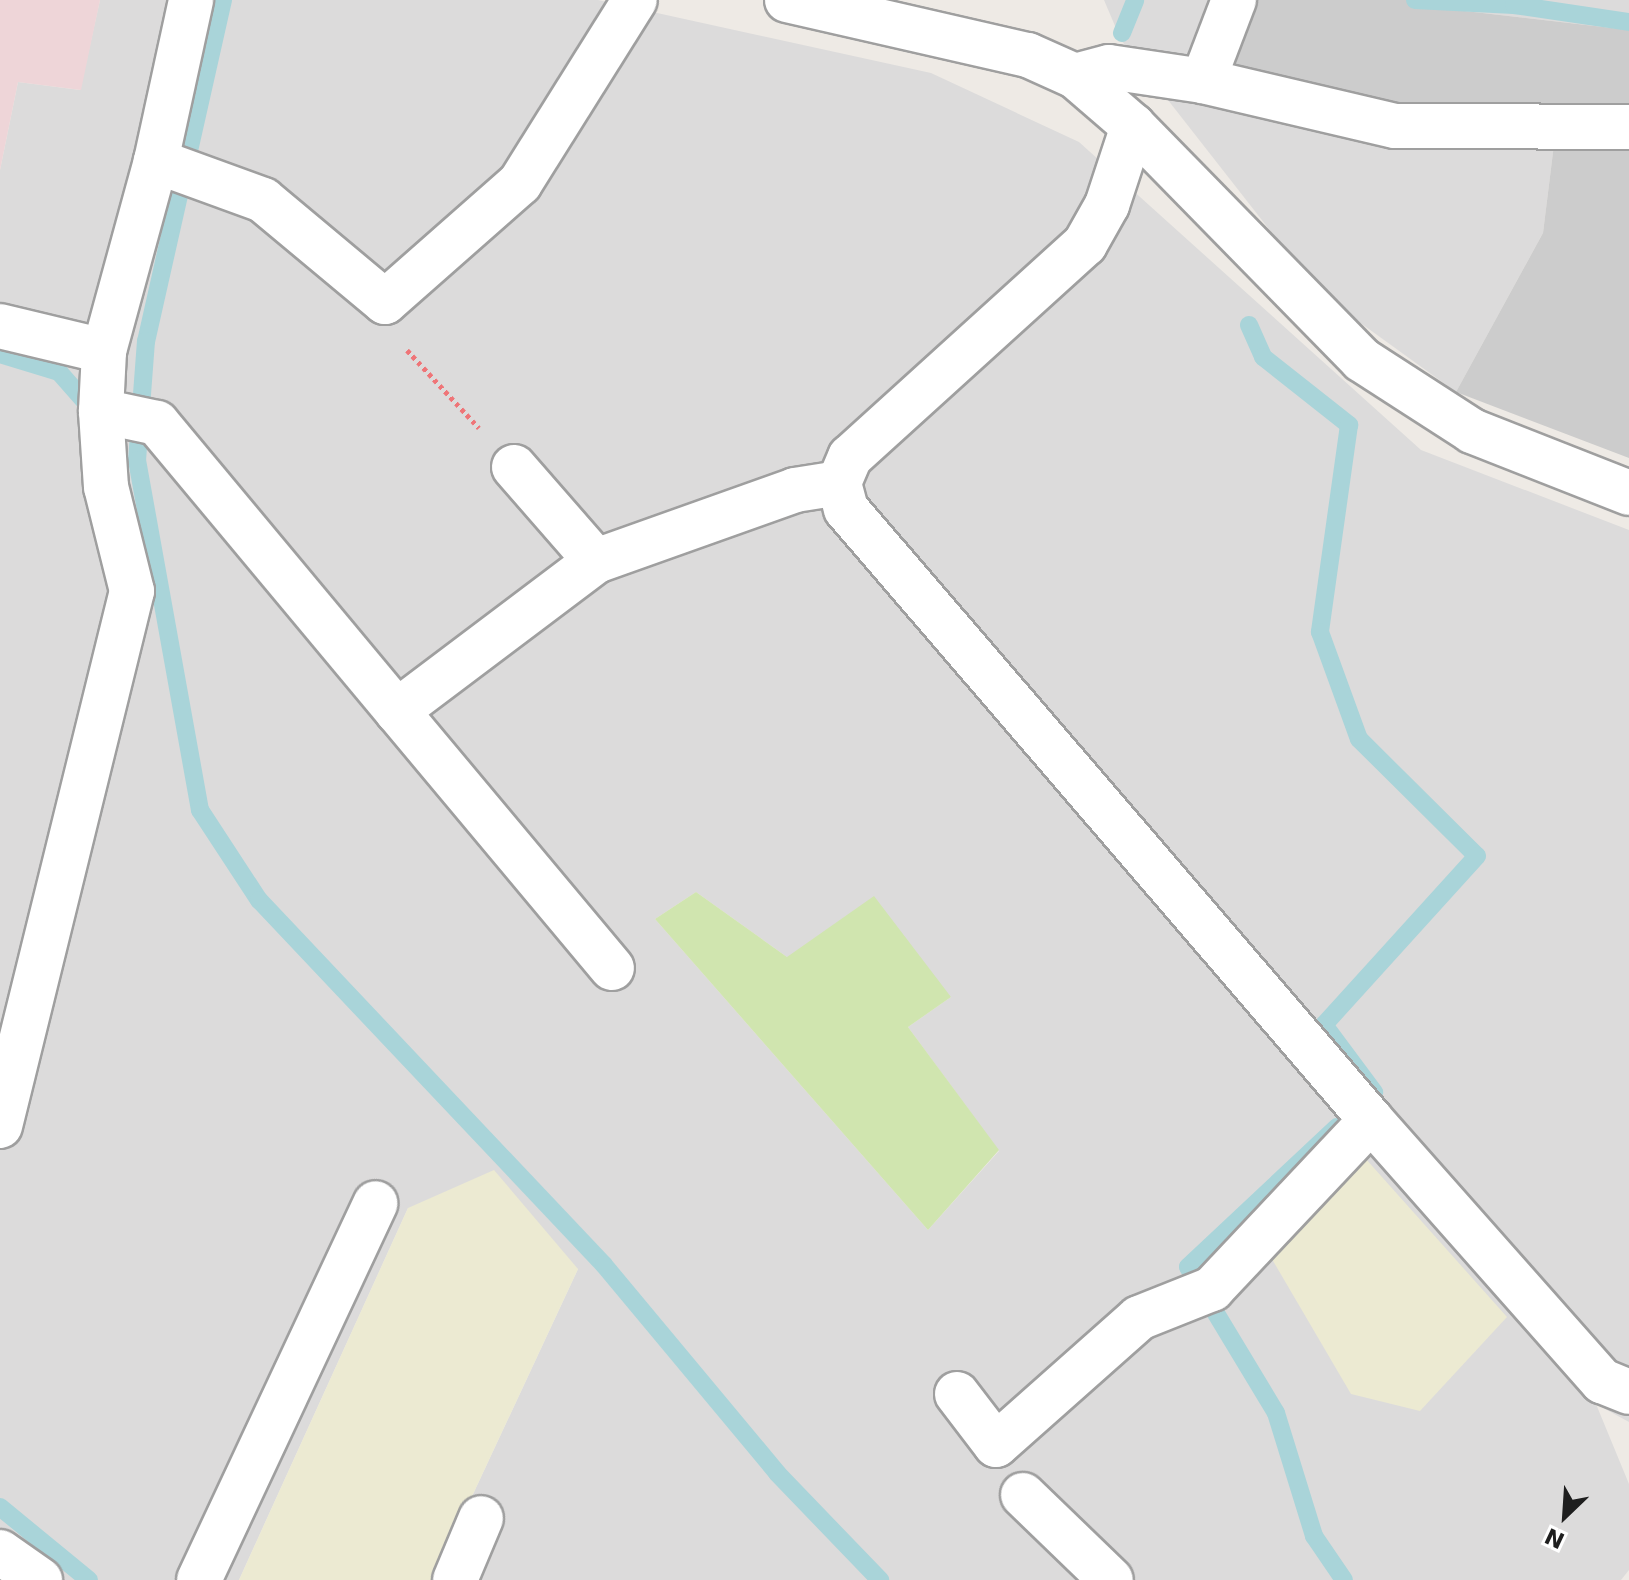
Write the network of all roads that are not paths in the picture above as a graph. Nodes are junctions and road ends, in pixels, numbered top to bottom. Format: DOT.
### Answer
graph roads {
  1 [pos="191,0"];
  2 [pos="635,0"];
  3 [pos="787,0"];
  4 [pos="1234,0"];
  5 [pos="1075,76"];
  6 [pos="1203,81"];
  7 [pos="1133,126"];
  8 [pos="1629,127"];
  9 [pos="163,164"];
  10 [pos="0,326"];
  11 [pos="115,405"];
  12 [pos="514,467"];
  13 [pos="839,483"];
  14 [pos="1629,493"];
  15 [pos="596,561"];
  16 [pos="397,711"];
  17 [pos="612,968"];
  18 [pos="1361,1109"];
  19 [pos="0,1126"];
  20 [pos="376,1203"];
  21 [pos="1629,1392"];
  22 [pos="957,1394"];
  23 [pos="1023,1495"];
  24 [pos="481,1518"];
  25 [pos="0,1552"];
  26 [pos="40,1580"];
  27 [pos="199,1580"];
  28 [pos="455,1580"];
  29 [pos="1111,1580"];
  1 -- 9 [label="street"];
  2 -- 9 [label="street"];
  3 -- 5 [label="street"];
  4 -- 6 [label="street"];
  5 -- 6 [label="street"];
  5 -- 7 [label="street"];
  6 -- 8 [label="street"];
  7 -- 13 [label="street"];
  7 -- 14 [label="street"];
  9 -- 11 [label="street"];
  10 -- 11 [label="street"];
  11 -- 16 [label="street"];
  11 -- 19 [label="street"];
  12 -- 15 [label="street"];
  13 -- 15 [label="street"];
  13 -- 18 [label="street"];
  15 -- 16 [label="street"];
  16 -- 17 [label="street"];
  18 -- 21 [label="street"];
  18 -- 22 [label="street"];
  20 -- 27 [label="street"];
  23 -- 29 [label="street"];
  24 -- 28 [label="street"];
  25 -- 26 [label="street"];
}
